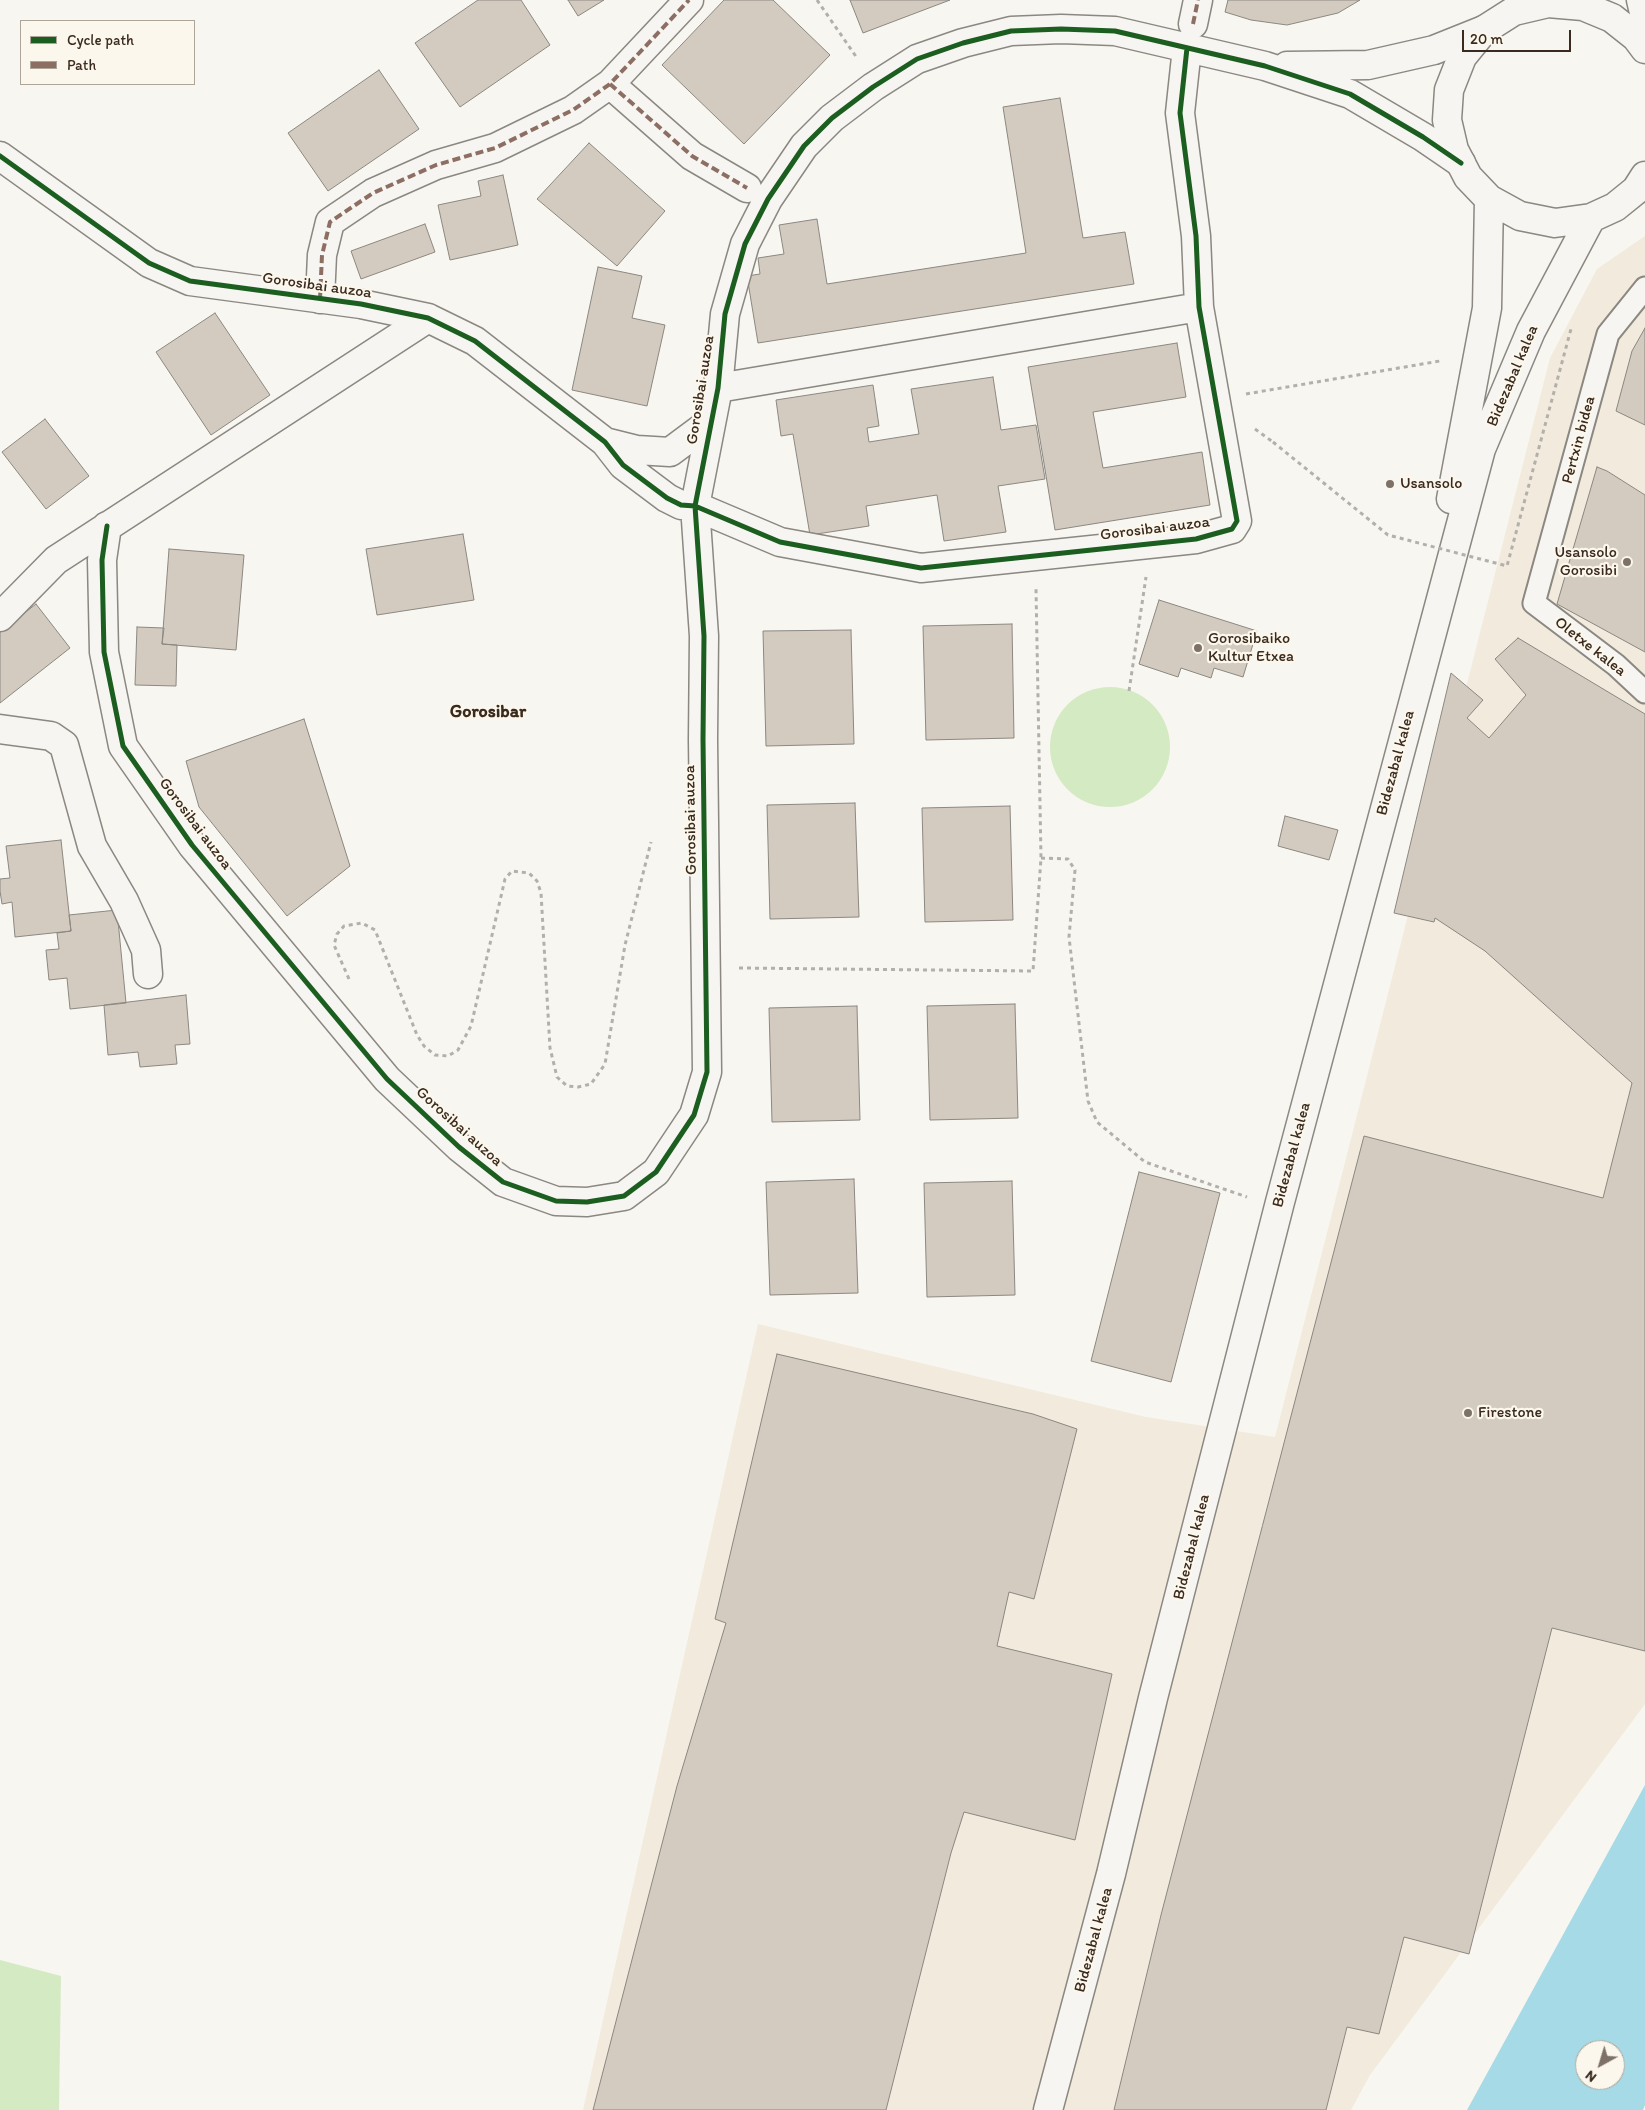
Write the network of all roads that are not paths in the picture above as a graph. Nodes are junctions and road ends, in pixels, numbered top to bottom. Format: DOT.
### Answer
graph roads {
  1 [pos="690,0"];
  2 [pos="1641,0"];
  3 [pos="1518,6"];
  4 [pos="1645,17"];
  5 [pos="1193,24"];
  6 [pos="1484,30"];
  7 [pos="1645,49"];
  8 [pos="1265,66"];
  9 [pos="610,84"];
  10 [pos="0,156"];
  11 [pos="1461,163"];
  12 [pos="1642,185"];
  13 [pos="747,188"];
  14 [pos="1489,199"];
  15 [pos="1591,218"];
  16 [pos="1645,288"];
  17 [pos="320,299"];
  18 [pos="1200,307"];
  19 [pos="428,318"];
  20 [pos="718,388"];
  21 [pos="709,423"];
  22 [pos="605,442"];
  23 [pos="670,452"];
  24 [pos="667,498"];
  25 [pos="695,506"];
  26 [pos="107,526"];
  27 [pos="1534,603"];
  28 [pos="0,617"];
  29 [pos="1430,637"];
  30 [pos="1645,692"];
  31 [pos="0,729"];
  32 [pos="148,974"];
  33 [pos="1048,2110"];
  1 -- 9 [label="main road"];
  2 -- 4 [label="main road"];
  3 -- 6 [label="main road"];
  3 -- 7 [label="main road"];
  5 -- 8 [label="main road, Gorosibai auzoa"];
  5 -- 18 [label="main road, Gorosibai auzoa"];
  5 -- 20 [label="main road, Gorosibai auzoa"];
  6 -- 8 [label="main road"];
  6 -- 11 [label="main road"];
  8 -- 11 [label="main road"];
  9 -- 13 [label="main road"];
  9 -- 17 [label="main road"];
  10 -- 17 [label="main road, Gorosibai auzoa"];
  11 -- 14 [label="main road"];
  12 -- 15 [label="main road"];
  14 -- 15 [label="main road"];
  14 -- 29 [label="main road, Bidezabal kalea"];
  15 -- 29 [label="main road, Bidezabal kalea"];
  16 -- 27 [label="lane, Pertxin bidea"];
  17 -- 19 [label="main road, Gorosibai auzoa"];
  18 -- 20 [label="main road, Gorosibai auzoa"];
  18 -- 25 [label="main road, Gorosibai auzoa"];
  19 -- 22 [label="main road, Gorosibai auzoa"];
  19 -- 26 [label="main road"];
  20 -- 21 [label="main road, Gorosibai auzoa"];
  21 -- 23 [label="main road"];
  21 -- 25 [label="main road, Gorosibai auzoa"];
  22 -- 23 [label="main road"];
  22 -- 24 [label="main road, Gorosibai auzoa"];
  23 -- 24 [label="main road"];
  24 -- 25 [label="main road, Gorosibai auzoa"];
  25 -- 26 [label="main road, Gorosibai auzoa"];
  26 -- 28 [label="main road"];
  27 -- 30 [label="lane, Oletxe kalea"];
  29 -- 33 [label="main road, Bidezabal kalea"];
  31 -- 32 [label="main road"];
}
